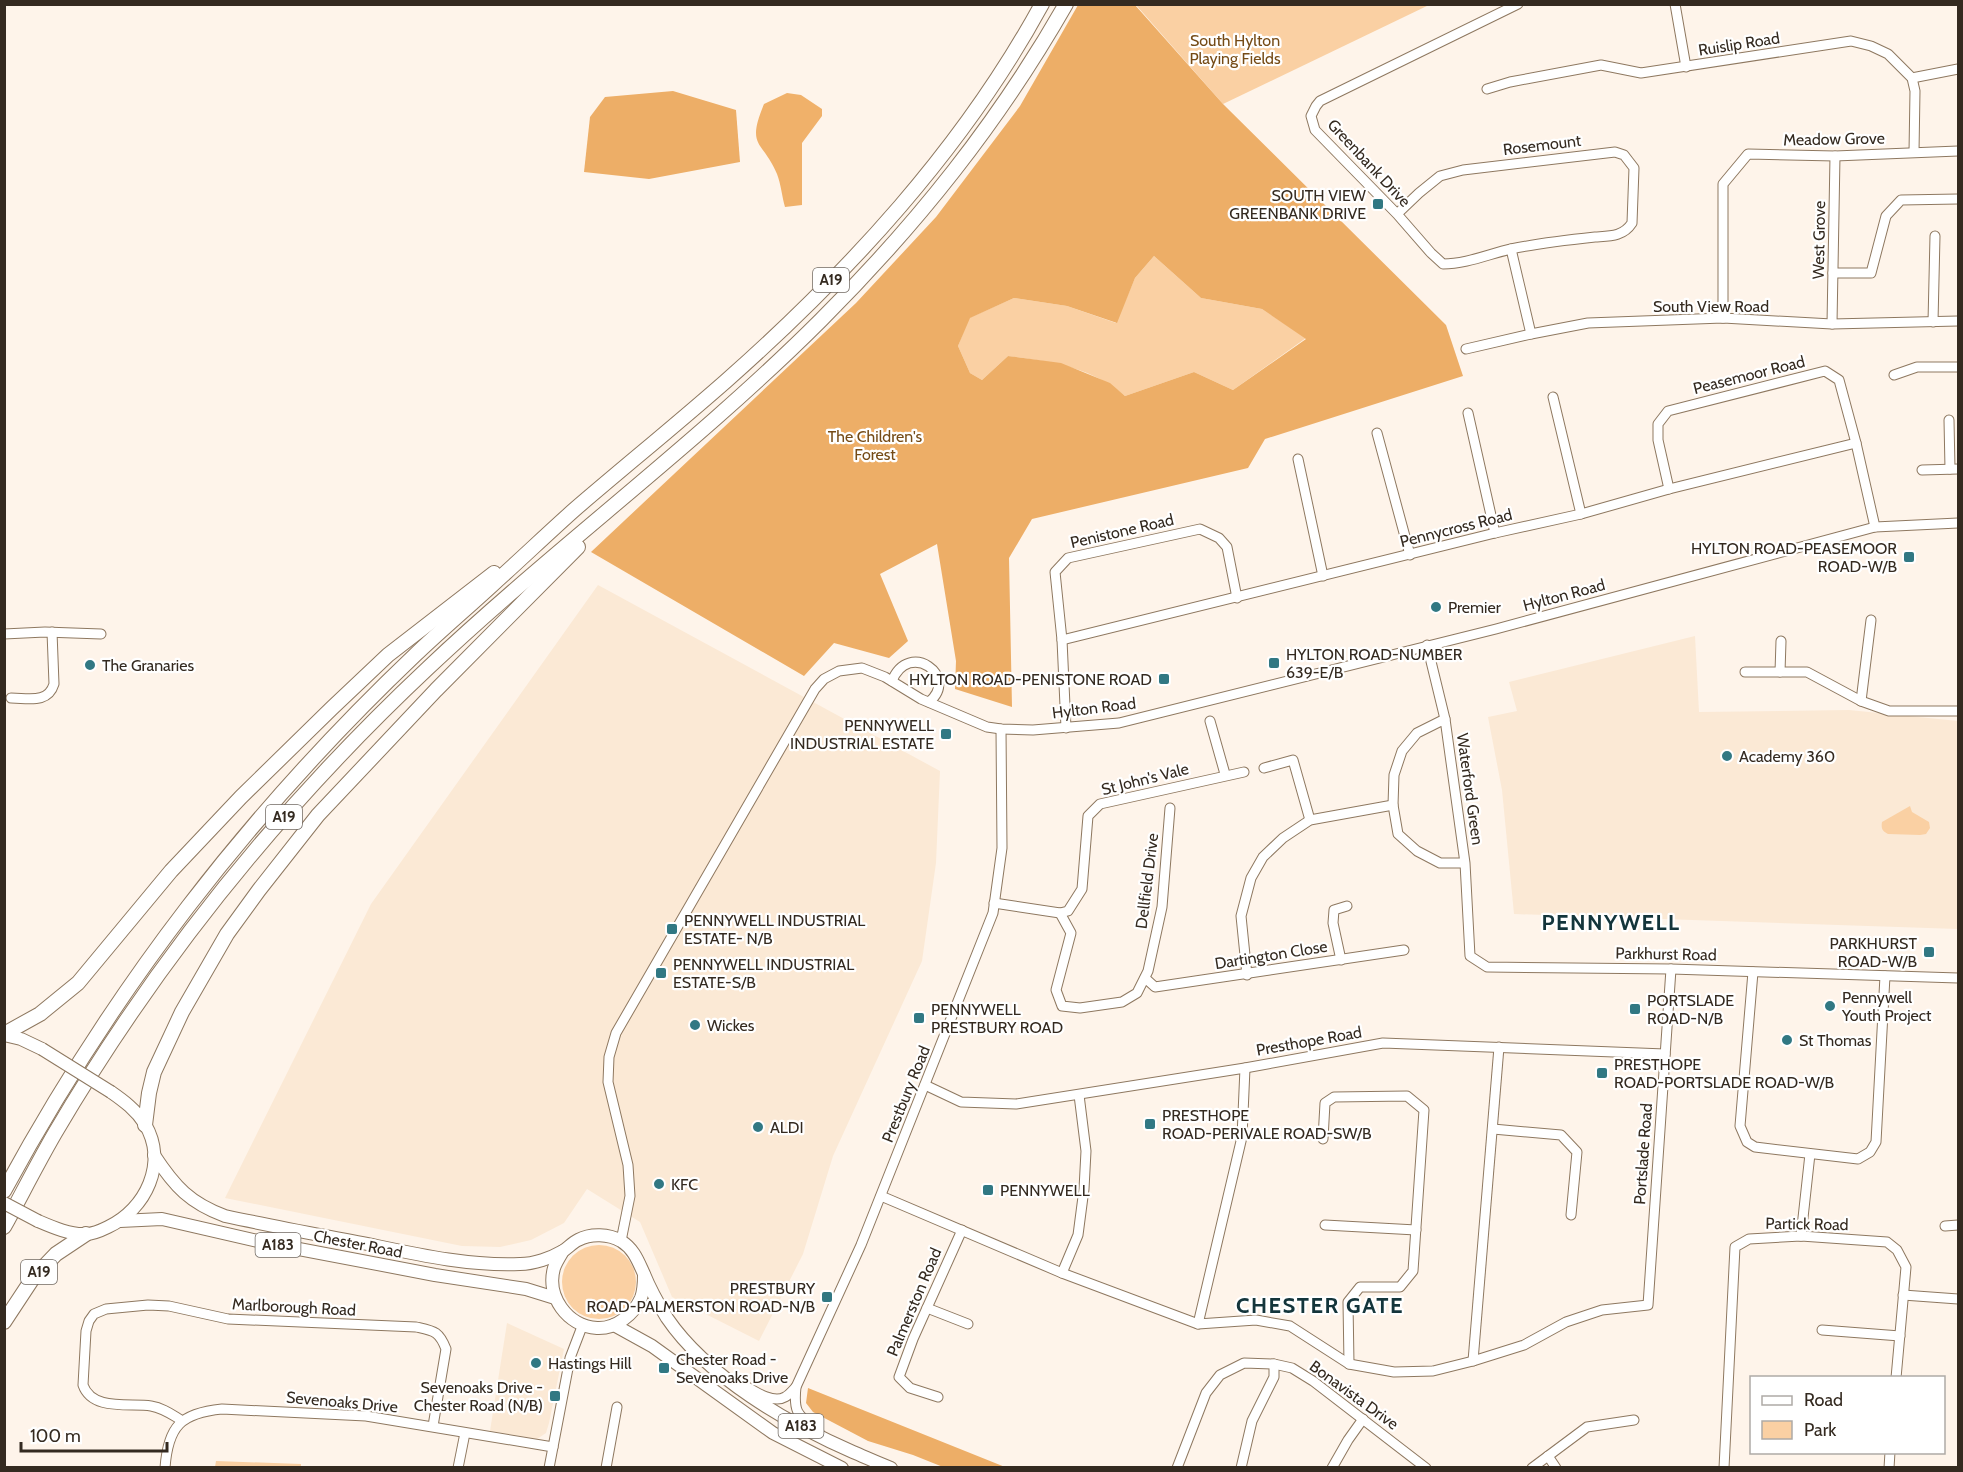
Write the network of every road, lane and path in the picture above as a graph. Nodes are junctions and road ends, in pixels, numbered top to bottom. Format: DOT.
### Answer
graph roads {
  1 [pos="1042,4"];
  2 [pos="1066,4"];
  3 [pos="1518,4"];
  4 [pos="1675,4"];
  5 [pos="1686,67"];
  6 [pos="1959,69"];
  7 [pos="1912,78"];
  8 [pos="1487,89"];
  9 [pos="1959,151"];
  10 [pos="1914,152"];
  11 [pos="1835,156"];
  12 [pos="1959,199"];
  13 [pos="1397,214"];
  14 [pos="1628,231"];
  15 [pos="1935,236"];
  16 [pos="1511,249"];
  17 [pos="1833,273"];
  18 [pos="1723,318"];
  19 [pos="1959,321"];
  20 [pos="1933,322"];
  21 [pos="1833,324"];
  22 [pos="1531,334"];
  23 [pos="1466,349"];
  24 [pos="1959,367"];
  25 [pos="1894,375"];
  26 [pos="1553,397"];
  27 [pos="1468,414"];
  28 [pos="1949,420"];
  29 [pos="1377,433"];
  30 [pos="1856,443"];
  31 [pos="1298,459"];
  32 [pos="1954,469"];
  33 [pos="1922,470"];
  34 [pos="646,477"];
  35 [pos="1669,489"];
  36 [pos="572,512"];
  37 [pos="1581,514"];
  38 [pos="1959,523"];
  39 [pos="1875,527"];
  40 [pos="1495,533"];
  41 [pos="1410,555"];
  42 [pos="1323,576"];
  43 [pos="1237,598"];
  44 [pos="1871,620"];
  45 [pos="52,632"];
  46 [pos="4,634"];
  47 [pos="101,634"];
  48 [pos="1062,640"];
  49 [pos="1781,641"];
  50 [pos="1427,645"];
  51 [pos="1745,672"];
  52 [pos="1780,672"];
  53 [pos="892,681"];
  54 [pos="11,698"];
  55 [pos="1861,701"];
  56 [pos="929,702"];
  57 [pos="1959,711"];
  58 [pos="1445,719"];
  59 [pos="1210,721"];
  60 [pos="1066,728"];
  61 [pos="1001,729"];
  62 [pos="1264,768"];
  63 [pos="1244,772"];
  64 [pos="1226,774"];
  65 [pos="1393,805"];
  66 [pos="1170,808"];
  67 [pos="1310,820"];
  68 [pos="1465,863"];
  69 [pos="994,903"];
  70 [pos="1347,906"];
  71 [pos="1060,913"];
  72 [pos="1404,950"];
  73 [pos="1341,960"];
  74 [pos="1671,969"];
  75 [pos="1753,972"];
  76 [pos="1247,975"];
  77 [pos="1885,976"];
  78 [pos="1145,978"];
  79 [pos="1959,978"];
  80 [pos="4,1035"];
  81 [pos="1499,1047"];
  82 [pos="1665,1054"];
  83 [pos="1245,1068"];
  84 [pos="925,1085"];
  85 [pos="1079,1095"];
  86 [pos="146,1125"];
  87 [pos="1493,1129"];
  88 [pos="1323,1139"];
  89 [pos="1810,1154"];
  90 [pos="154,1155"];
  91 [pos="4,1191"];
  92 [pos="881,1196"];
  93 [pos="4,1203"];
  94 [pos="1571,1215"];
  95 [pos="120,1221"];
  96 [pos="1325,1225"];
  97 [pos="1959,1225"];
  98 [pos="1945,1226"];
  99 [pos="4,1227"];
  100 [pos="962,1230"];
  101 [pos="1416,1230"];
  102 [pos="86,1234"];
  103 [pos="1801,1236"];
  104 [pos="621,1241"];
  105 [pos="563,1251"];
  106 [pos="644,1273"];
  107 [pos="1062,1274"];
  108 [pos="1903,1295"];
  109 [pos="555,1298"];
  110 [pos="1959,1299"];
  111 [pos="927,1308"];
  112 [pos="4,1322"];
  113 [pos="583,1324"];
  114 [pos="969,1324"];
  115 [pos="1198,1324"];
  116 [pos="614,1325"];
  117 [pos="1822,1330"];
  118 [pos="1900,1336"];
  119 [pos="1473,1361"];
  120 [pos="1274,1364"];
  121 [pos="1349,1364"];
  122 [pos="719,1372"];
  123 [pos="1896,1376"];
  124 [pos="796,1387"];
  125 [pos="938,1397"];
  126 [pos="616,1407"];
  127 [pos="1363,1419"];
  128 [pos="181,1420"];
  129 [pos="1634,1420"];
  130 [pos="433,1426"];
  131 [pos="465,1433"];
  132 [pos="831,1442"];
  133 [pos="553,1447"];
  134 [pos="1548,1456"];
  135 [pos="165,1467"];
  136 [pos="458,1467"];
  137 [pos="549,1467"];
  138 [pos="609,1467"];
  139 [pos="842,1467"];
  140 [pos="891,1467"];
  141 [pos="1177,1467"];
  142 [pos="1241,1467"];
  143 [pos="1332,1467"];
  144 [pos="1426,1467"];
  145 [pos="1532,1467"];
  146 [pos="1556,1467"];
  147 [pos="1724,1467"];
  1 -- 36 [label="highway, A19"];
  2 -- 34 [label="highway, A19"];
  3 -- 13 [label="street, Greenbank Drive"];
  4 -- 5 [label="street"];
  5 -- 7 [label="street, Ruislip Road"];
  5 -- 8 [label="street, Ruislip Road"];
  6 -- 7 [label="street"];
  7 -- 10 [label="street"];
  9 -- 10 [label="street, Meadow Grove"];
  10 -- 11 [label="street, Meadow Grove"];
  11 -- 17 [label="street, West Grove"];
  11 -- 18 [label="street, Meadow Grove"];
  12 -- 17 [label="street"];
  13 -- 14 [label="street, Rosemount"];
  13 -- 16 [label="street, Greenbank Drive"];
  14 -- 16 [label="street, Greenbank Drive"];
  15 -- 20 [label="street"];
  16 -- 22 [label="street"];
  17 -- 21 [label="street, West Grove"];
  18 -- 21 [label="street, South View Road"];
  18 -- 22 [label="street, South View Road"];
  19 -- 20 [label="street, South View Road"];
  20 -- 21 [label="street, South View Road"];
  22 -- 23 [label="street, South View Road"];
  24 -- 25 [label="street"];
  26 -- 37 [label="street"];
  27 -- 40 [label="street"];
  28 -- 32 [label="street"];
  29 -- 41 [label="street"];
  30 -- 35 [label="street, Pennycross Road"];
  30 -- 35 [label="street, Peasemoor Road"];
  30 -- 39 [label="street, Peasemoor Road"];
  31 -- 42 [label="street"];
  32 -- 33 [label="street"];
  34 -- 86 [label="highway"];
  34 -- 99 [label="highway, A19"];
  35 -- 37 [label="street, Pennycross Road"];
  36 -- 80 [label="highway"];
  36 -- 91 [label="highway, A19"];
  37 -- 40 [label="street, Pennycross Road"];
  38 -- 39 [label="street, Hylton Road"];
  39 -- 50 [label="street, Hylton Road"];
  40 -- 41 [label="street, Pennycross Road"];
  41 -- 42 [label="street, Pennycross Road"];
  42 -- 43 [label="street, Pennycross Road"];
  43 -- 48 [label="street, Pennycross Road"];
  43 -- 48 [label="street, Penistone Road"];
  44 -- 55 [label="street"];
  45 -- 46 [label="street"];
  45 -- 47 [label="street"];
  45 -- 54 [label="street"];
  48 -- 60 [label="street, Penistone Road"];
  49 -- 52 [label="street"];
  50 -- 58 [label="street"];
  50 -- 60 [label="street, Hylton Road"];
  51 -- 52 [label="street"];
  52 -- 55 [label="street"];
  53 -- 56 [label="street, Hylton Road"];
  53 -- 56 [label="street"];
  53 -- 104 [label="street, Hylton Road"];
  55 -- 57 [label="street"];
  56 -- 61 [label="street, Hylton Road"];
  58 -- 65 [label="street, Waterford Green"];
  58 -- 68 [label="street, Waterford Green"];
  59 -- 64 [label="street"];
  60 -- 61 [label="street, Hylton Road"];
  61 -- 69 [label="street, Prestbury Road"];
  62 -- 67 [label="street"];
  63 -- 64 [label="street, St John's Vale"];
  64 -- 71 [label="street, St John's Vale"];
  65 -- 67 [label="street"];
  65 -- 68 [label="street, Waterford Green"];
  66 -- 78 [label="street, Dellfield Drive"];
  67 -- 76 [label="street"];
  68 -- 74 [label="street, Parkhurst Road"];
  69 -- 71 [label="street"];
  69 -- 84 [label="street, Prestbury Road"];
  70 -- 73 [label="street"];
  71 -- 78 [label="street, Dellfield Drive"];
  72 -- 73 [label="street, Dartington Close"];
  73 -- 76 [label="street, Dartington Close"];
  74 -- 75 [label="street, Parkhurst Road"];
  74 -- 82 [label="street, Portslade Road"];
  75 -- 77 [label="street, Parkhurst Road"];
  75 -- 89 [label="street"];
  76 -- 78 [label="street, Dartington Close"];
  77 -- 79 [label="street, Parkhurst Road"];
  77 -- 89 [label="street"];
  80 -- 86 [label="main road, bridge"];
  81 -- 82 [label="street, Presthope Road"];
  81 -- 83 [label="street, Presthope Road"];
  81 -- 87 [label="street"];
  82 -- 119 [label="street, Portslade Road"];
  83 -- 85 [label="street, Presthope Road"];
  83 -- 115 [label="street"];
  84 -- 85 [label="street, Presthope Road"];
  84 -- 92 [label="street, Prestbury Road"];
  85 -- 107 [label="street"];
  86 -- 90 [label="main road"];
  87 -- 94 [label="street"];
  87 -- 119 [label="street"];
  88 -- 101 [label="street"];
  89 -- 103 [label="street"];
  90 -- 95 [label="main road"];
  90 -- 105 [label="main road, Chester Road / A183"];
  92 -- 100 [label="street"];
  92 -- 124 [label="street, Prestbury Road"];
  93 -- 102 [label="main road, bridge"];
  95 -- 102 [label="main road"];
  95 -- 109 [label="main road, Chester Road / A183"];
  96 -- 101 [label="street"];
  97 -- 98 [label="street"];
  100 -- 107 [label="street"];
  100 -- 111 [label="street, Palmerston Road"];
  101 -- 121 [label="street"];
  102 -- 112 [label="highway, A19"];
  103 -- 108 [label="street, Partick Road"];
  103 -- 147 [label="street, Partick Road"];
  104 -- 105 [label="main road, Chester Road / A183"];
  104 -- 106 [label="main road, A183"];
  105 -- 109 [label="main road"];
  106 -- 116 [label="main road"];
  106 -- 122 [label="main road, A183"];
  107 -- 115 [label="street"];
  108 -- 110 [label="street"];
  108 -- 118 [label="street, Partick Road"];
  109 -- 113 [label="main road"];
  111 -- 114 [label="street"];
  111 -- 125 [label="street, Palmerston Road"];
  113 -- 116 [label="main road, A183"];
  113 -- 133 [label="street"];
  115 -- 121 [label="street"];
  116 -- 139 [label="main road, A183"];
  117 -- 118 [label="street"];
  118 -- 123 [label="street, Partick Road"];
  119 -- 121 [label="street"];
  120 -- 127 [label="street, Bonavista Drive"];
  120 -- 141 [label="street, Bonavista Drive"];
  120 -- 142 [label="street"];
  122 -- 124 [label="street"];
  122 -- 132 [label="main road, A183"];
  124 -- 132 [label="street"];
  126 -- 138 [label="street"];
  127 -- 143 [label="street"];
  127 -- 144 [label="street, Bonavista Drive"];
  128 -- 130 [label="street, Sevenoaks Drive"];
  128 -- 130 [label="street, Marlborough Road"];
  128 -- 135 [label="street"];
  129 -- 134 [label="street"];
  130 -- 131 [label="street, Sevenoaks Drive"];
  131 -- 133 [label="street, Sevenoaks Drive"];
  131 -- 136 [label="street"];
  132 -- 140 [label="main road, A183"];
  133 -- 137 [label="street"];
  134 -- 145 [label="street"];
  134 -- 146 [label="street"];
}
